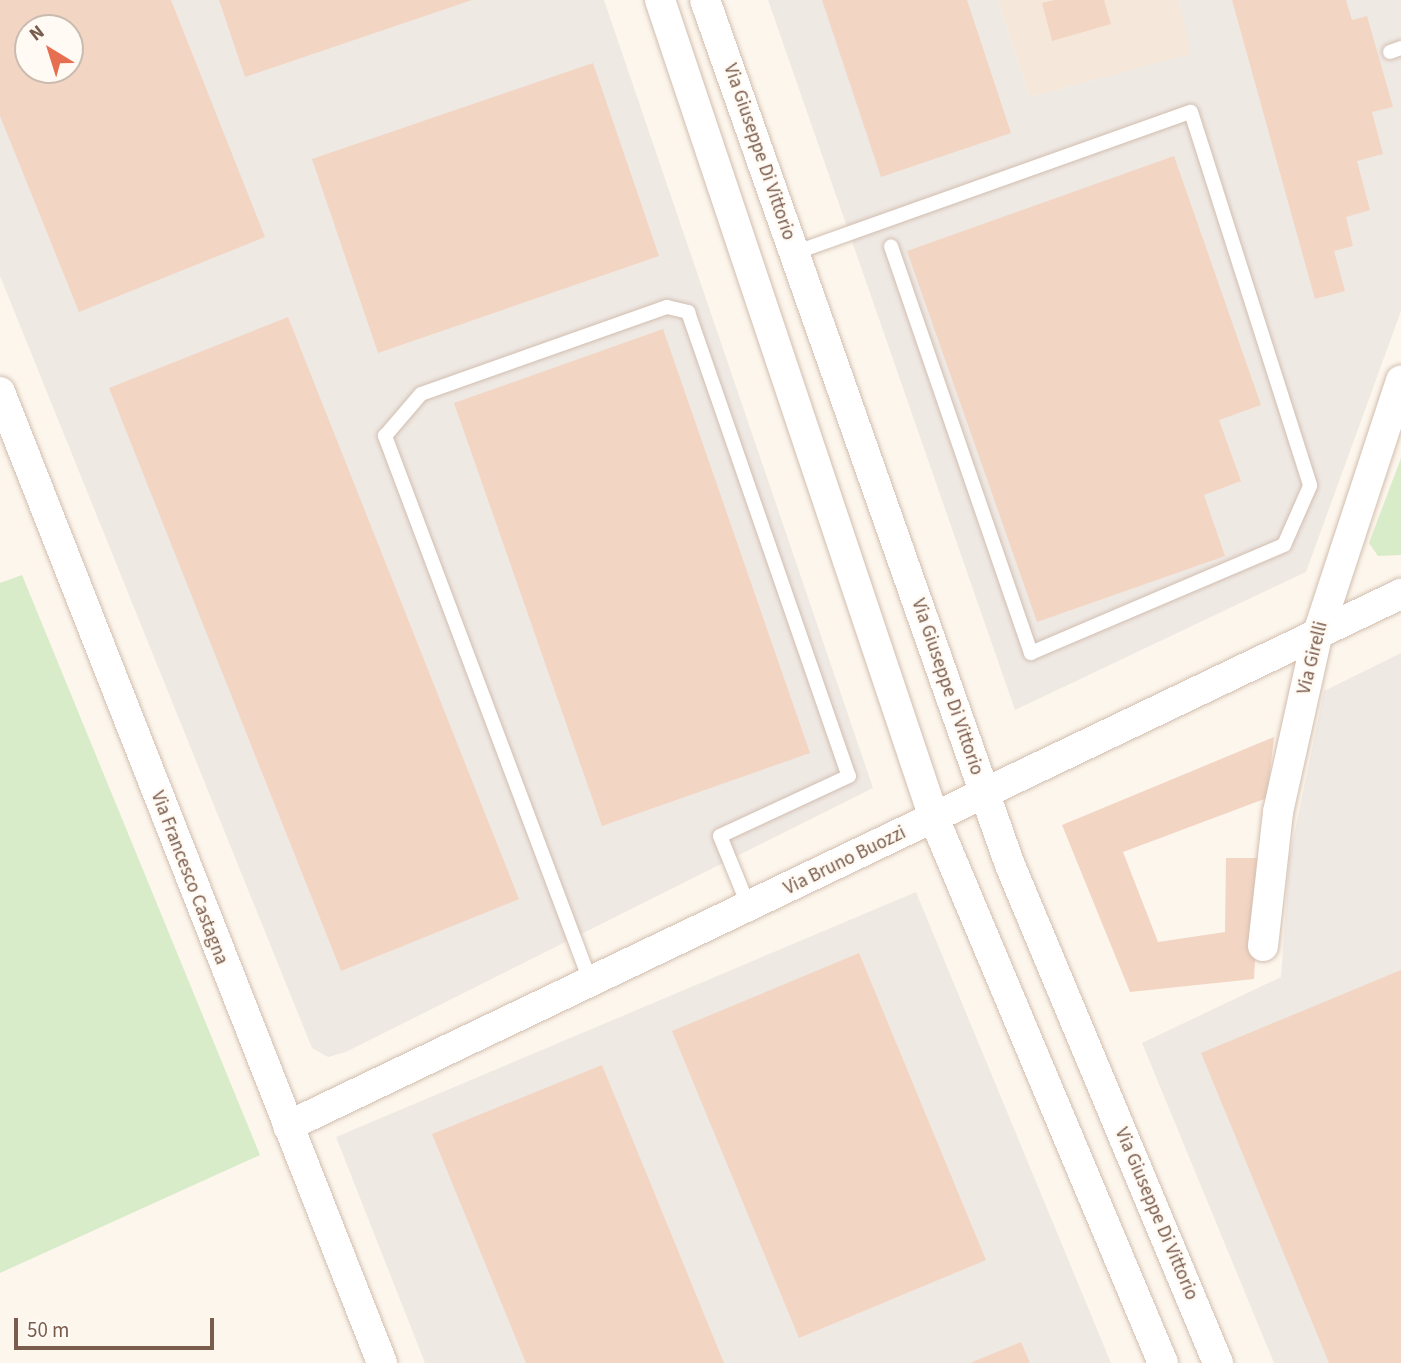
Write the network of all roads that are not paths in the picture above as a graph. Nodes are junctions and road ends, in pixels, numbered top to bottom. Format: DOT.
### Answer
graph roads {
  1 [pos="660,0"];
  2 [pos="705,0"];
  3 [pos="891,246"];
  4 [pos="794,253"];
  5 [pos="1401,380"];
  6 [pos="0,392"];
  7 [pos="1401,594"];
  8 [pos="1317,636"];
  9 [pos="985,794"];
  10 [pos="934,818"];
  11 [pos="748,907"];
  12 [pos="1263,946"];
  13 [pos="591,983"];
  14 [pos="288,1126"];
  15 [pos="382,1363"];
  16 [pos="1163,1363"];
  17 [pos="1218,1363"];
  1 -- 10 [label="street"];
  2 -- 4 [label="street, Via Giuseppe Di Vittorio"];
  3 -- 4 [label="lane"];
  4 -- 9 [label="street, Via Giuseppe Di Vittorio"];
  5 -- 8 [label="street, Via Girelli"];
  6 -- 14 [label="street, Via Francesco Castagna"];
  7 -- 8 [label="street, Via Bruno Buozzi"];
  8 -- 9 [label="street, Via Bruno Buozzi"];
  8 -- 12 [label="street, Via Girelli"];
  9 -- 10 [label="street, Via Bruno Buozzi"];
  9 -- 17 [label="street, Via Giuseppe Di Vittorio"];
  10 -- 11 [label="street, Via Bruno Buozzi"];
  10 -- 16 [label="street"];
  11 -- 13 [label="street, Via Bruno Buozzi"];
  11 -- 13 [label="lane"];
  13 -- 14 [label="street, Via Bruno Buozzi"];
  14 -- 15 [label="street, Via Francesco Castagna"];
}
